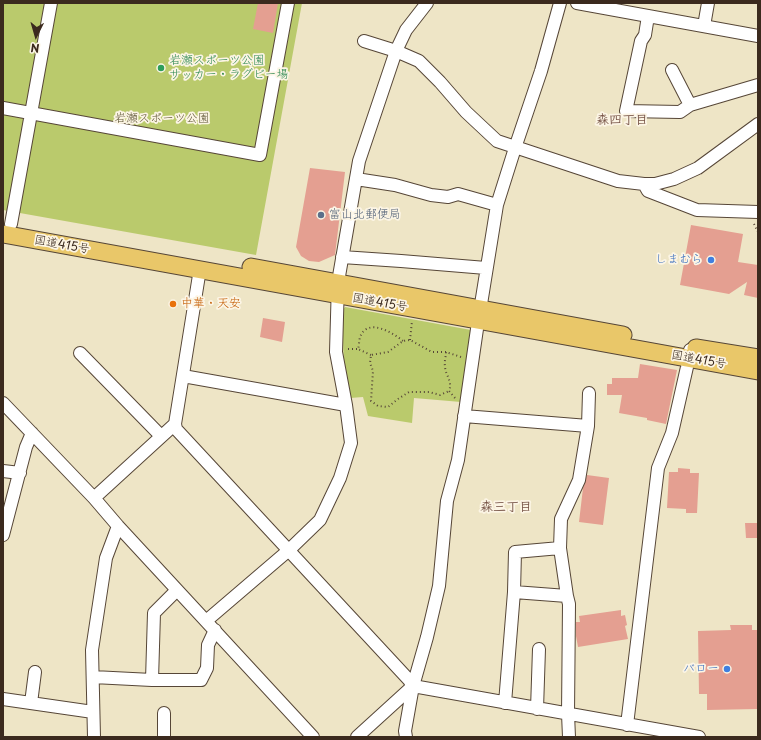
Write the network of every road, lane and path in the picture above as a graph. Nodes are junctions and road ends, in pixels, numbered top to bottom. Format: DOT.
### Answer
graph roads {
  1 [pos="51,3"];
  2 [pos="288,3"];
  3 [pos="427,3"];
  4 [pos="560,3"];
  5 [pos="577,3"];
  6 [pos="708,3"];
  7 [pos="632,8"];
  8 [pos="648,16"];
  9 [pos="704,26"];
  10 [pos="758,36"];
  11 [pos="364,41"];
  12 [pos="396,51"];
  13 [pos="672,70"];
  14 [pos="758,85"];
  15 [pos="690,105"];
  16 [pos="3,108"];
  17 [pos="30,114"];
  18 [pos="758,124"];
  19 [pos="515,148"];
  20 [pos="356,179"];
  21 [pos="644,184"];
  22 [pos="497,205"];
  23 [pos="758,212"];
  24 [pos="6,227"];
  25 [pos="342,258"];
  26 [pos="486,268"];
  27 [pos="200,269"];
  28 [pos="337,289"];
  29 [pos="479,314"];
  30 [pos="412,317"];
  31 [pos="410,340"];
  32 [pos="403,341"];
  33 [pos="446,352"];
  34 [pos="80,353"];
  35 [pos="689,353"];
  36 [pos="371,355"];
  37 [pos="472,357"];
  38 [pos="758,358"];
  39 [pos="758,371"];
  40 [pos="183,376"];
  41 [pos="449,391"];
  42 [pos="589,393"];
  43 [pos="466,400"];
  44 [pos="3,403"];
  45 [pos="346,405"];
  46 [pos="464,416"];
  47 [pos="175,424"];
  48 [pos="588,426"];
  49 [pos="32,433"];
  50 [pos="161,436"];
  51 [pos="3,471"];
  52 [pos="20,473"];
  53 [pos="94,498"];
  54 [pos="118,526"];
  55 [pos="3,536"];
  56 [pos="560,548"];
  57 [pos="288,550"];
  58 [pos="177,590"];
  59 [pos="514,592"];
  60 [pos="568,596"];
  61 [pos="206,621"];
  62 [pos="215,630"];
  63 [pos="539,649"];
  64 [pos="35,672"];
  65 [pos="93,677"];
  66 [pos="152,680"];
  67 [pos="413,686"];
  68 [pos="3,699"];
  69 [pos="31,703"];
  70 [pos="505,703"];
  71 [pos="537,708"];
  72 [pos="93,712"];
  73 [pos="164,713"];
  74 [pos="568,714"];
  75 [pos="627,724"];
  76 [pos="94,737"];
  77 [pos="164,737"];
  78 [pos="313,737"];
  79 [pos="357,737"];
  80 [pos="406,737"];
  81 [pos="569,737"];
  82 [pos="699,737"];
  1 -- 17 [label="street"];
  2 -- 17 [label="street"];
  3 -- 12 [label="street"];
  4 -- 19 [label="street"];
  5 -- 7 [label="street"];
  6 -- 9 [label="street"];
  7 -- 8 [label="street"];
  8 -- 9 [label="street"];
  8 -- 15 [label="street"];
  9 -- 10 [label="street"];
  11 -- 12 [label="street"];
  12 -- 19 [label="street"];
  12 -- 20 [label="street"];
  13 -- 15 [label="street"];
  14 -- 15 [label="street"];
  16 -- 17 [label="street"];
  17 -- 24 [label="street"];
  18 -- 21 [label="street"];
  19 -- 21 [label="street"];
  19 -- 22 [label="street"];
  20 -- 22 [label="street"];
  20 -- 25 [label="street"];
  21 -- 23 [label="street"];
  22 -- 26 [label="street"];
  24 -- 27 [label="highway, 国道415号"];
  24 -- 28 [label="highway, 国道415号"];
  25 -- 26 [label="street"];
  25 -- 28 [label="street"];
  26 -- 29 [label="street"];
  27 -- 28 [label="highway, 国道415号"];
  27 -- 40 [label="street"];
  28 -- 29 [label="highway, 国道415号"];
  28 -- 45 [label="street"];
  29 -- 35 [label="highway, 国道415号"];
  29 -- 37 [label="street"];
  30 -- 31 [label="path"];
  31 -- 32 [label="path"];
  31 -- 33 [label="path"];
  32 -- 36 [label="path"];
  32 -- 36 [label="path"];
  33 -- 37 [label="path"];
  33 -- 41 [label="path"];
  34 -- 50 [label="street"];
  35 -- 38 [label="highway, 国道415号"];
  35 -- 39 [label="highway, 国道415号"];
  35 -- 75 [label="street"];
  36 -- 41 [label="path"];
  37 -- 43 [label="street"];
  40 -- 45 [label="street"];
  40 -- 47 [label="street"];
  41 -- 43 [label="path"];
  42 -- 48 [label="street"];
  43 -- 46 [label="street"];
  44 -- 49 [label="street"];
  45 -- 57 [label="street"];
  46 -- 48 [label="street"];
  46 -- 67 [label="street"];
  47 -- 50 [label="street"];
  47 -- 57 [label="street"];
  48 -- 56 [label="street"];
  49 -- 52 [label="street"];
  49 -- 53 [label="street"];
  50 -- 53 [label="street"];
  51 -- 52 [label="street"];
  52 -- 55 [label="street"];
  53 -- 54 [label="street"];
  54 -- 58 [label="street"];
  54 -- 65 [label="street"];
  56 -- 59 [label="street"];
  56 -- 60 [label="street"];
  57 -- 61 [label="street"];
  57 -- 67 [label="street"];
  58 -- 61 [label="street"];
  58 -- 66 [label="street"];
  59 -- 60 [label="street"];
  59 -- 70 [label="street"];
  60 -- 74 [label="street"];
  61 -- 62 [label="street"];
  62 -- 66 [label="street"];
  62 -- 78 [label="street"];
  63 -- 71 [label="street"];
  64 -- 69 [label="street"];
  65 -- 66 [label="street"];
  65 -- 72 [label="street"];
  67 -- 70 [label="street"];
  67 -- 79 [label="street"];
  67 -- 80 [label="street"];
  68 -- 69 [label="street"];
  69 -- 72 [label="street"];
  70 -- 71 [label="street"];
  71 -- 74 [label="street"];
  72 -- 76 [label="street"];
  73 -- 77 [label="street"];
  74 -- 75 [label="street"];
  74 -- 81 [label="street"];
  75 -- 82 [label="street"];
}
